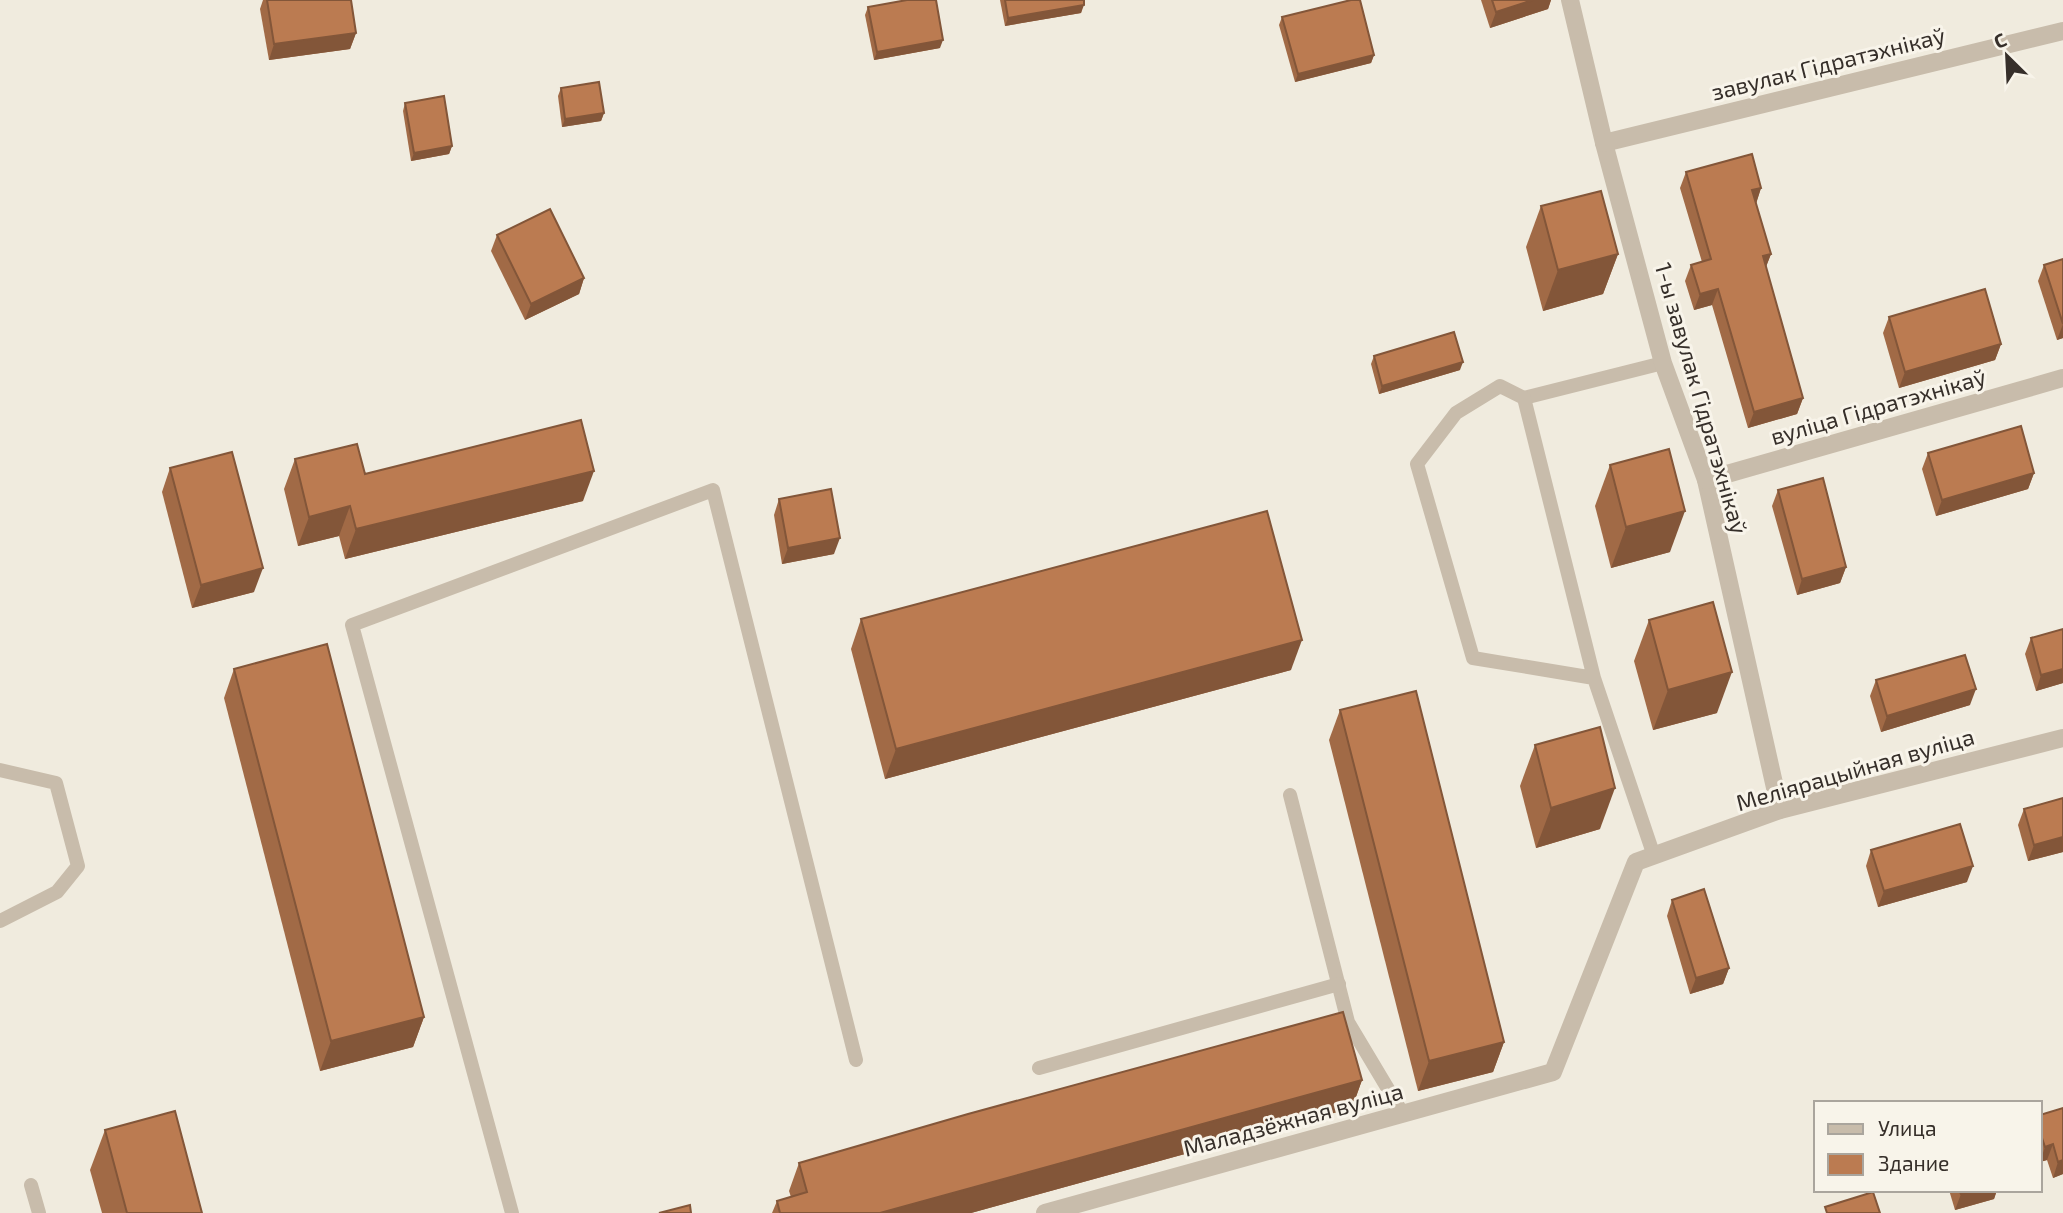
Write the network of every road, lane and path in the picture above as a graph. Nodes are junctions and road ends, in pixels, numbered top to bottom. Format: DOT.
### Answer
graph roads {
  1 [pos="1570,0"];
  2 [pos="2063,31"];
  3 [pos="1604,143"];
  4 [pos="1663,363"];
  5 [pos="2063,378"];
  6 [pos="1524,398"];
  7 [pos="1706,480"];
  8 [pos="1594,678"];
  9 [pos="2063,737"];
  10 [pos="0,770"];
  11 [pos="1290,795"];
  12 [pos="1780,810"];
  13 [pos="1654,856"];
  14 [pos="0,921"];
  15 [pos="1339,984"];
  16 [pos="856,1060"];
  17 [pos="1039,1068"];
  18 [pos="1553,1072"];
  19 [pos="1403,1114"];
  20 [pos="31,1185"];
  21 [pos="38,1213"];
  22 [pos="512,1213"];
  23 [pos="1045,1213"];
  1 -- 3 [label="street, 1-ы завулак Гідратэхнікаў"];
  2 -- 3 [label="street, завулак Гідратэхнікаў"];
  3 -- 4 [label="street, 1-ы завулак Гідратэхнікаў"];
  4 -- 6 [label="lane"];
  4 -- 7 [label="street, 1-ы завулак Гідратэхнікаў"];
  5 -- 7 [label="street, вуліца Гідратэхнікаў"];
  6 -- 8 [label="lane"];
  6 -- 8 [label="lane"];
  7 -- 12 [label="street, 1-ы завулак Гідратэхнікаў"];
  8 -- 13 [label="lane"];
  9 -- 12 [label="street, Меліярацыйная вуліца"];
  10 -- 14 [label="lane"];
  11 -- 15 [label="lane"];
  12 -- 13 [label="street, Меліярацыйная вуліца"];
  13 -- 18 [label="street, Меліярацыйная вуліца"];
  15 -- 17 [label="lane"];
  15 -- 19 [label="lane"];
  16 -- 22 [label="lane"];
  18 -- 19 [label="street, Маладзёжная вуліца"];
  19 -- 23 [label="street, Маладзёжная вуліца"];
  20 -- 21 [label="lane"];
}
